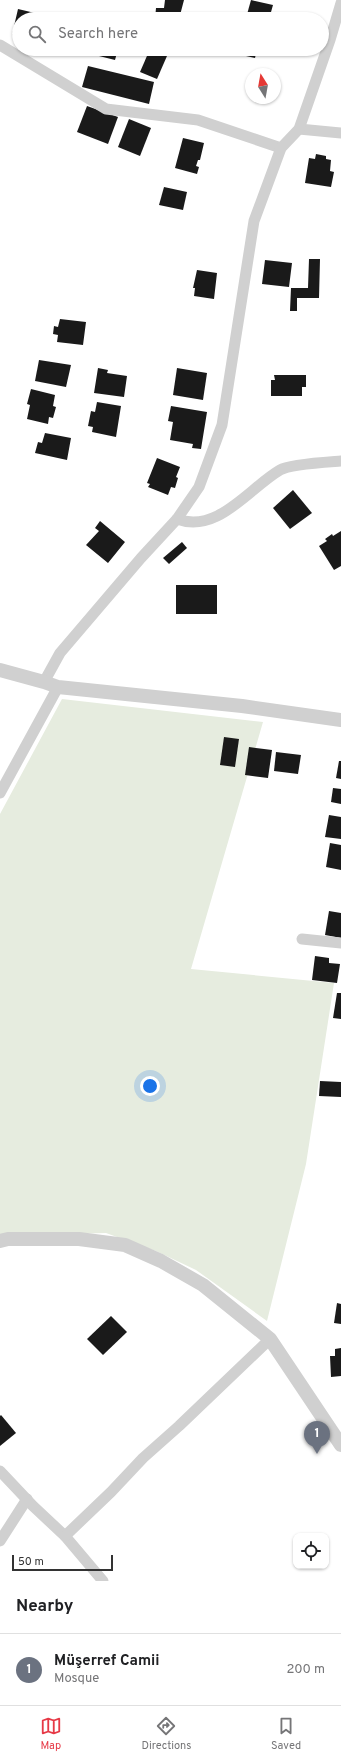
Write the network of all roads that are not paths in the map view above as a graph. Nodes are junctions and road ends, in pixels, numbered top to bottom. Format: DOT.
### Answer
graph roads {
  1 [pos="341,3"];
  2 [pos="329,43"];
  3 [pos="0,45"];
  4 [pos="12,52"];
  5 [pos="19,56"];
  6 [pos="324,56"];
  7 [pos="299,129"];
  8 [pos="341,133"];
  9 [pos="281,148"];
  10 [pos="341,461"];
  11 [pos="177,519"];
  12 [pos="0,670"];
  13 [pos="44,682"];
  14 [pos="58,687"];
  15 [pos="341,720"];
  16 [pos="0,793"];
  17 [pos="302,939"];
  18 [pos="341,943"];
  19 [pos="0,1241"];
  20 [pos="270,1339"];
  21 [pos="341,1445"];
  22 [pos="0,1471"];
  23 [pos="27,1499"];
  24 [pos="65,1536"];
  25 [pos="0,1541"];
  26 [pos="103,1581"];
  1 -- 2 [label="street"];
  3 -- 4 [label="street"];
  5 -- 9 [label="street"];
  6 -- 7 [label="street"];
  7 -- 8 [label="street"];
  7 -- 9 [label="street"];
  9 -- 11 [label="street"];
  10 -- 11 [label="street"];
  11 -- 13 [label="street"];
  12 -- 13 [label="street"];
  13 -- 14 [label="street"];
  14 -- 15 [label="street"];
  14 -- 16 [label="street"];
  17 -- 18 [label="street"];
  19 -- 20 [label="street"];
  20 -- 21 [label="street"];
  20 -- 24 [label="street"];
  22 -- 23 [label="street"];
  23 -- 24 [label="street"];
  23 -- 25 [label="street"];
  24 -- 26 [label="street"];
}
